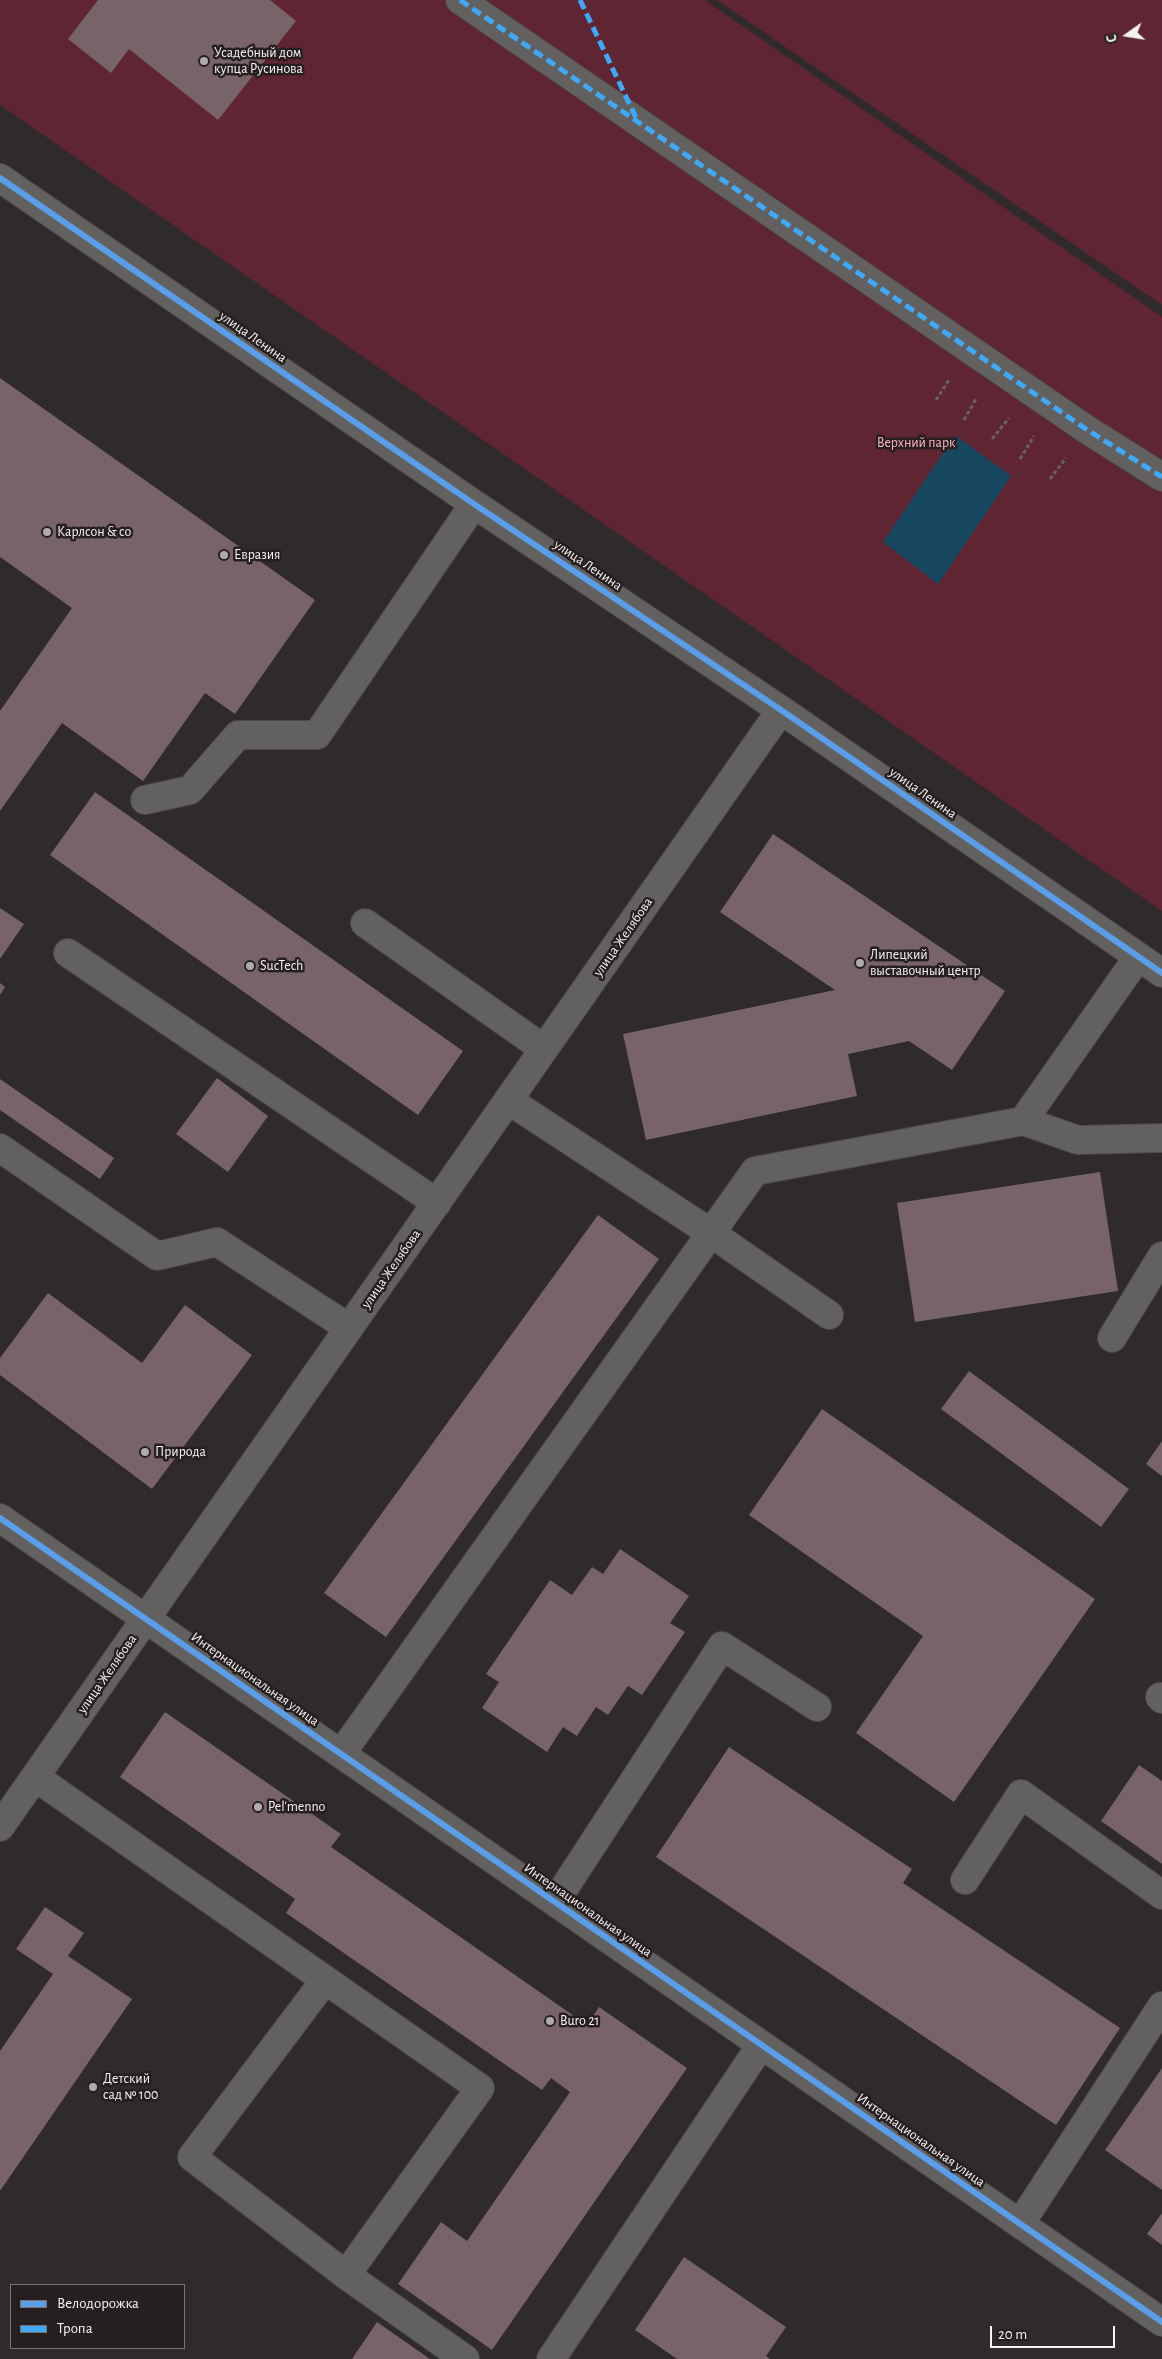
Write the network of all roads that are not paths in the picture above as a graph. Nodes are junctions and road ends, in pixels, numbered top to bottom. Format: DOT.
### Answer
graph roads {
  1 [pos="460,0"];
  2 [pos="0,178"];
  3 [pos="1162,477"];
  4 [pos="474,504"];
  5 [pos="781,710"];
  6 [pos="145,800"];
  7 [pos="365,923"];
  8 [pos="68,953"];
  9 [pos="1138,957"];
  10 [pos="1162,973"];
  11 [pos="544,1049"];
  12 [pos="508,1100"];
  13 [pos="1023,1121"];
  14 [pos="1162,1138"];
  15 [pos="0,1148"];
  16 [pos="437,1203"];
  17 [pos="711,1233"];
  18 [pos="1162,1256"];
  19 [pos="829,1315"];
  20 [pos="349,1328"];
  21 [pos="1112,1338"];
  22 [pos="0,1518"];
  23 [pos="146,1619"];
  24 [pos="817,1708"];
  25 [pos="341,1754"];
  26 [pos="35,1777"];
  27 [pos="0,1827"];
  28 [pos="965,1880"];
  29 [pos="1162,1895"];
  30 [pos="555,1902"];
  31 [pos="325,1980"];
  32 [pos="1162,2006"];
  33 [pos="761,2045"];
  34 [pos="1020,2224"];
  35 [pos="346,2275"];
  36 [pos="1162,2322"];
  37 [pos="466,2359"];
  38 [pos="552,2359"];
  1 -- 3 [label="street"];
  2 -- 4 [label="street, улица Ленина"];
  4 -- 5 [label="street, улица Ленина"];
  4 -- 6 [label="street"];
  5 -- 9 [label="street, улица Ленина"];
  5 -- 11 [label="street, улица Желябова"];
  7 -- 11 [label="street"];
  8 -- 16 [label="street"];
  9 -- 10 [label="street, улица Ленина"];
  9 -- 13 [label="street"];
  11 -- 12 [label="street, улица Желябова"];
  12 -- 16 [label="street, улица Желябова"];
  12 -- 17 [label="street"];
  13 -- 14 [label="street"];
  13 -- 17 [label="street"];
  15 -- 20 [label="street"];
  16 -- 20 [label="street, улица Желябова"];
  17 -- 19 [label="street"];
  17 -- 25 [label="street"];
  18 -- 21 [label="street"];
  20 -- 23 [label="street, улица Желябова"];
  22 -- 23 [label="street, Интернациональная улица"];
  23 -- 25 [label="street, Интернациональная улица"];
  23 -- 26 [label="street, улица Желябова"];
  24 -- 30 [label="street"];
  25 -- 30 [label="street, Интернациональная улица"];
  26 -- 27 [label="street, улица Желябова"];
  26 -- 31 [label="street"];
  28 -- 29 [label="street"];
  30 -- 33 [label="street, Интернациональная улица"];
  31 -- 35 [label="street"];
  31 -- 35 [label="street"];
  32 -- 34 [label="street"];
  33 -- 34 [label="street, Интернациональная улица"];
  33 -- 38 [label="street"];
  34 -- 36 [label="street, Интернациональная улица"];
  35 -- 37 [label="street"];
}
